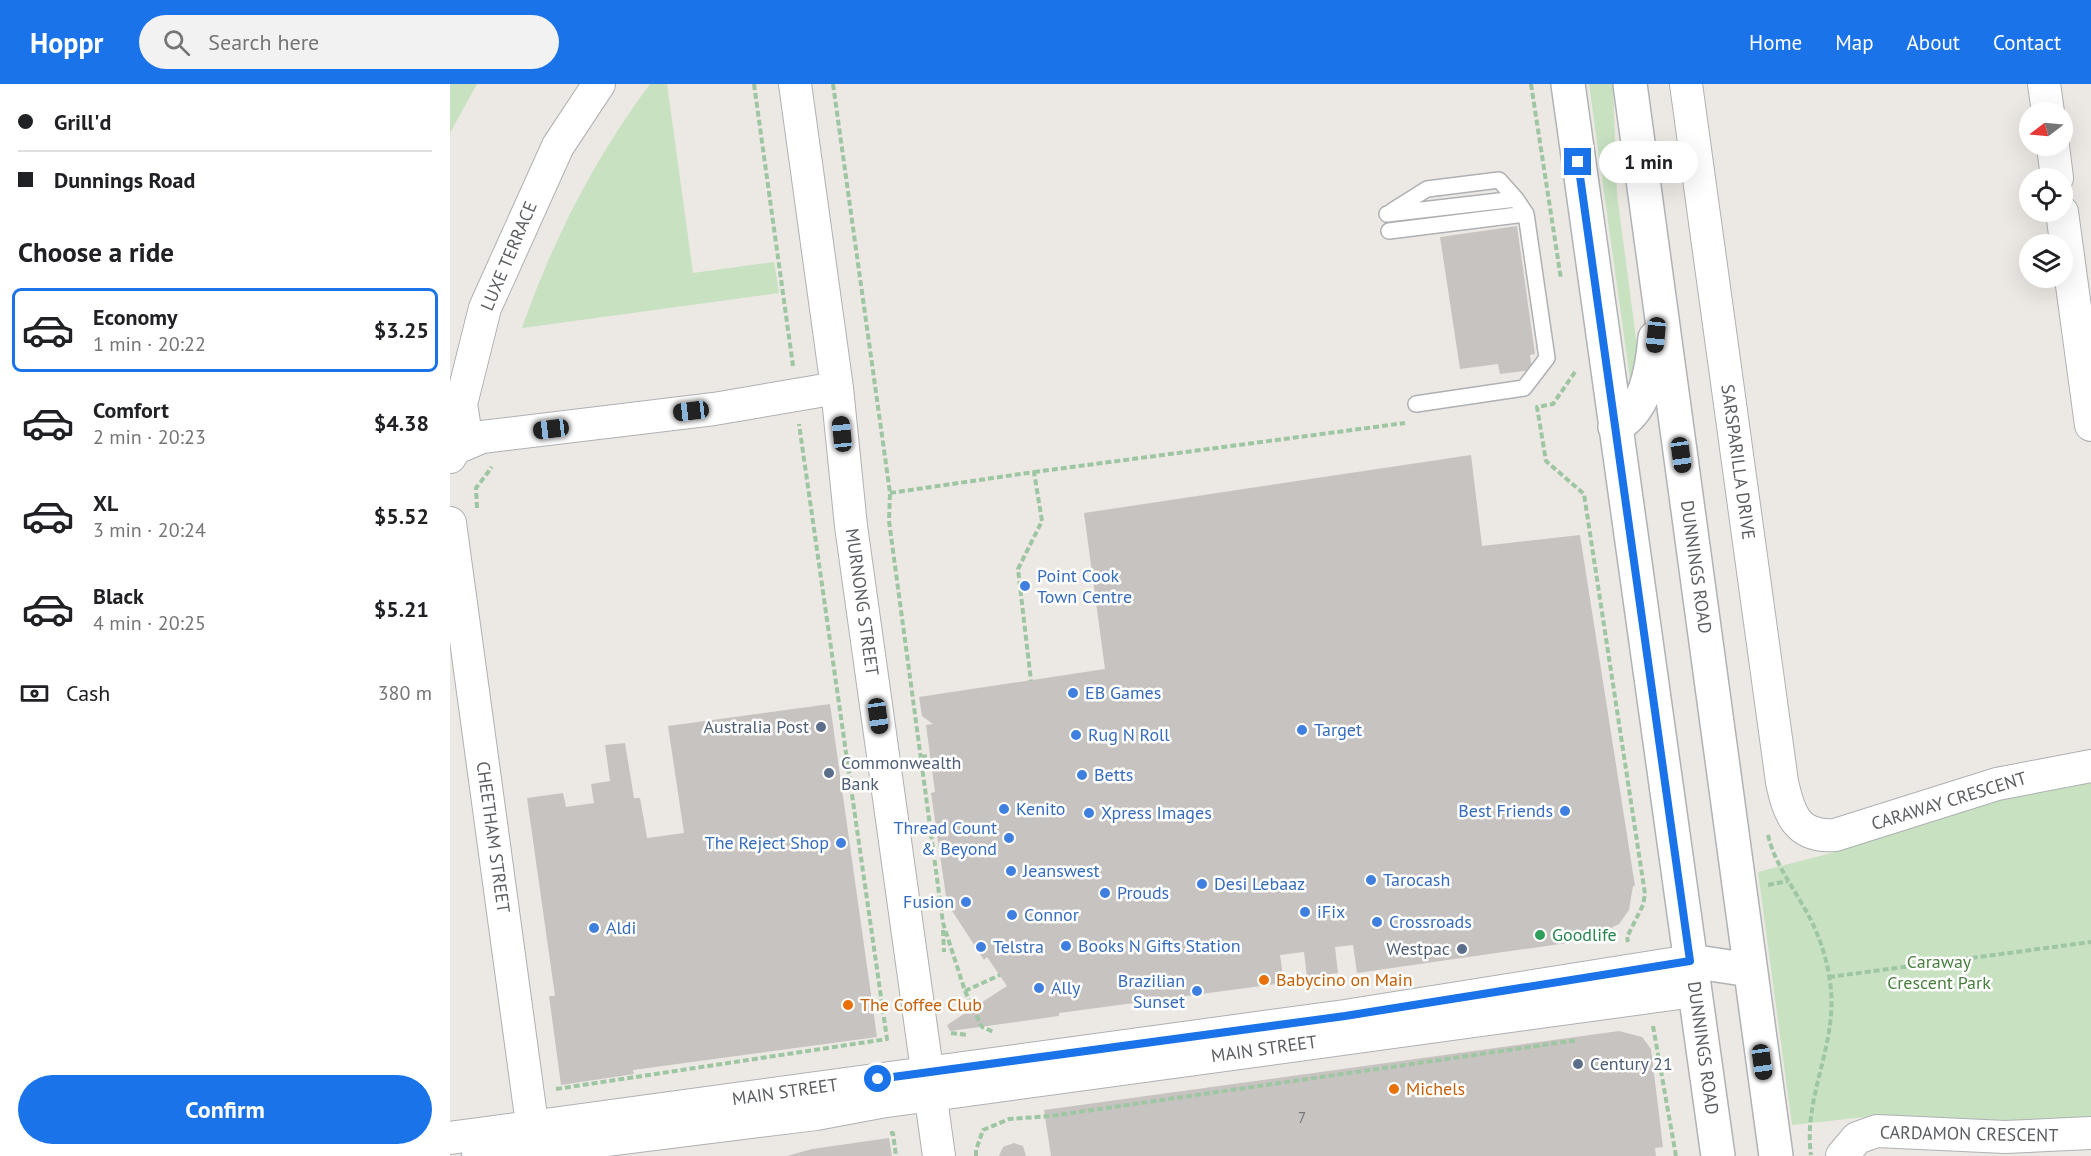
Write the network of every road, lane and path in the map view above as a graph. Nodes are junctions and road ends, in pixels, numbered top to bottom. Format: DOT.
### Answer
graph roads {
  1 [pos="599,84"];
  2 [pos="795,84"];
  3 [pos="833,84"];
  4 [pos="1531,84"];
  5 [pos="1568,84"];
  6 [pos="1630,84"];
  7 [pos="1686,84"];
  8 [pos="2044,84"];
  9 [pos="2047,102"];
  10 [pos="1386,214"];
  11 [pos="1526,214"];
  12 [pos="2062,222"];
  13 [pos="1389,231"];
  14 [pos="1562,283"];
  15 [pos="1660,295"];
  16 [pos="1574,363"];
  17 [pos="837,388"];
  18 [pos="1416,404"];
  19 [pos="1537,407"];
  20 [pos="1526,409"];
  21 [pos="1406,423"];
  22 [pos="799,424"];
  23 [pos="788,425"];
  24 [pos="2091,425"];
  25 [pos="1615,427"];
  26 [pos="458,449"];
  27 [pos="498,459"];
  28 [pos="1034,472"];
  29 [pos="890,493"];
  30 [pos="464,520"];
  31 [pos="832,652"];
  32 [pos="1030,681"];
  33 [pos="930,756"];
  34 [pos="921,757"];
  35 [pos="2091,765"];
  36 [pos="1808,832"];
  37 [pos="2091,942"];
  38 [pos="1750,970"];
  39 [pos="1000,975"];
  40 [pos="1322,975"];
  41 [pos="1692,976"];
  42 [pos="1829,977"];
  43 [pos="1634,984"];
  44 [pos="1332,987"];
  45 [pos="1324,988"];
  46 [pos="1312,989"];
  47 [pos="965,991"];
  48 [pos="1654,1029"];
  49 [pos="1003,1030"];
  50 [pos="1643,1030"];
  51 [pos="946,1033"];
  52 [pos="969,1035"];
  53 [pos="1585,1039"];
  54 [pos="558,1076"];
  55 [pos="928,1084"];
  56 [pos="560,1088"];
  57 [pos="528,1094"];
  58 [pos="2091,1133"];
  59 [pos="450,1138"];
  60 [pos="534,1138"];
  61 [pos="937,1147"];
  62 [pos="1846,1150"];
  63 [pos="478,1156"];
  64 [pos="976,1156"];
  65 [pos="1676,1156"];
  66 [pos="1718,1156"];
  67 [pos="1776,1156"];
  1 -- 26 [label="street, LUXE TERRACE"];
  2 -- 17 [label="street, MURNONG STREET"];
  3 -- 29 [label="path"];
  4 -- 14 [label="path"];
  5 -- 25 [label="main road, DUNNINGS ROAD"];
  6 -- 15 [label="main road, DUNNINGS ROAD"];
  7 -- 36 [label="street, SARSPARILLA DRIVE"];
  8 -- 9 [label="street"];
  10 -- 11 [label="lane"];
  11 -- 13 [label="lane"];
  11 -- 18 [label="lane"];
  12 -- 24 [label="street"];
  15 -- 25 [label="main road"];
  15 -- 38 [label="main road, DUNNINGS ROAD"];
  16 -- 19 [label="path"];
  17 -- 26 [label="street"];
  17 -- 55 [label="street, MURNONG STREET"];
  19 -- 20 [label="path"];
  19 -- 43 [label="path"];
  21 -- 28 [label="path"];
  22 -- 23 [label="path"];
  25 -- 41 [label="main road, DUNNINGS ROAD"];
  27 -- 30 [label="path"];
  28 -- 29 [label="path"];
  28 -- 32 [label="path"];
  29 -- 34 [label="path"];
  30 -- 57 [label="street, CHEETHAM STREET"];
  31 -- 56 [label="path"];
  33 -- 34 [label="path"];
  34 -- 47 [label="path"];
  35 -- 36 [label="street, CARAWAY CRESCENT"];
  37 -- 42 [label="path"];
  38 -- 41 [label="main road"];
  38 -- 67 [label="main road, DUNNINGS ROAD"];
  39 -- 47 [label="path"];
  40 -- 45 [label="path"];
  41 -- 43 [label="street, MAIN STREET"];
  41 -- 66 [label="main road, DUNNINGS ROAD"];
  43 -- 48 [label="path"];
  43 -- 55 [label="street, MAIN STREET"];
  44 -- 45 [label="path"];
  45 -- 46 [label="path"];
  47 -- 49 [label="path"];
  48 -- 50 [label="path"];
  48 -- 65 [label="path"];
  51 -- 52 [label="path"];
  53 -- 64 [label="path"];
  54 -- 56 [label="path"];
  55 -- 60 [label="street, MAIN STREET"];
  55 -- 61 [label="street, MURNONG STREET"];
  56 -- 57 [label="path"];
  57 -- 60 [label="street, CHEETHAM STREET"];
  58 -- 62 [label="street, CARDAMON CRESCENT"];
  59 -- 60 [label="street, MAIN STREET"];
  60 -- 63 [label="street, MAIN STREET"];
}
